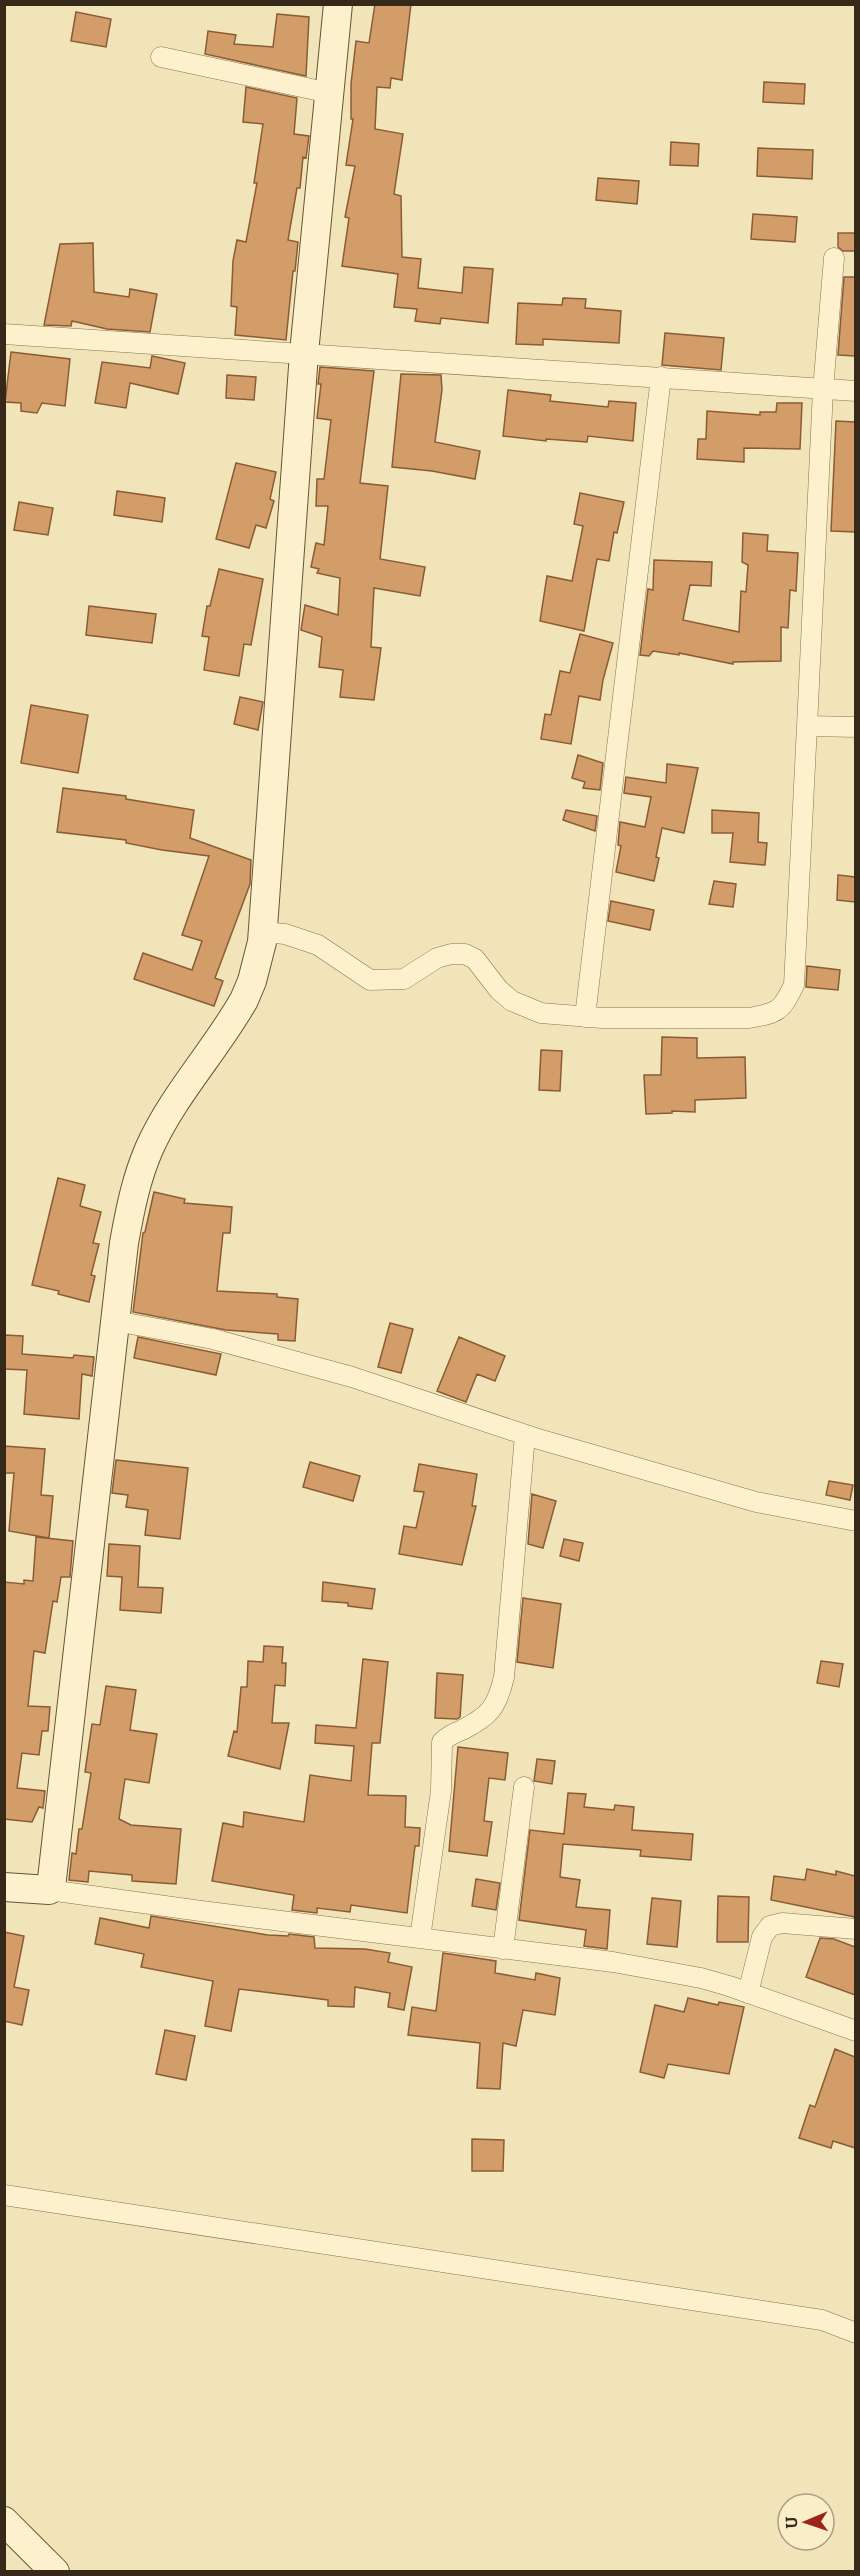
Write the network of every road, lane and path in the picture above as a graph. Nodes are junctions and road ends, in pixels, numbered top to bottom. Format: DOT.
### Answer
graph roads {
  1 [pos="338,4"];
  2 [pos="160,57"];
  3 [pos="330,93"];
  4 [pos="834,258"];
  5 [pos="4,334"];
  6 [pos="303,353"];
  7 [pos="661,377"];
  8 [pos="823,390"];
  9 [pos="855,391"];
  10 [pos="807,726"];
  11 [pos="855,727"];
  12 [pos="263,932"];
  13 [pos="585,1017"];
  14 [pos="115,1322"];
  15 [pos="525,1435"];
  16 [pos="855,1521"];
  17 [pos="524,1786"];
  18 [pos="4,1887"];
  19 [pos="49,1890"];
  20 [pos="855,1929"];
  21 [pos="420,1938"];
  22 [pos="503,1948"];
  23 [pos="748,1993"];
  24 [pos="855,2031"];
  25 [pos="4,2195"];
  26 [pos="855,2333"];
  27 [pos="7,2528"];
  28 [pos="55,2571"];
  1 -- 3 [label="street"];
  2 -- 3 [label="street"];
  3 -- 6 [label="street"];
  4 -- 8 [label="street"];
  5 -- 6 [label="street"];
  6 -- 7 [label="street"];
  6 -- 12 [label="street"];
  7 -- 8 [label="street"];
  7 -- 13 [label="street"];
  8 -- 9 [label="street"];
  8 -- 10 [label="street"];
  10 -- 11 [label="street"];
  10 -- 13 [label="street"];
  12 -- 13 [label="street"];
  12 -- 14 [label="street"];
  14 -- 15 [label="street"];
  14 -- 19 [label="street"];
  15 -- 16 [label="street"];
  15 -- 21 [label="street"];
  17 -- 22 [label="street"];
  18 -- 19 [label="street"];
  19 -- 21 [label="street"];
  20 -- 23 [label="street"];
  21 -- 22 [label="street"];
  22 -- 23 [label="street"];
  23 -- 24 [label="street"];
  25 -- 26 [label="street"];
  27 -- 28 [label="street"];
}
